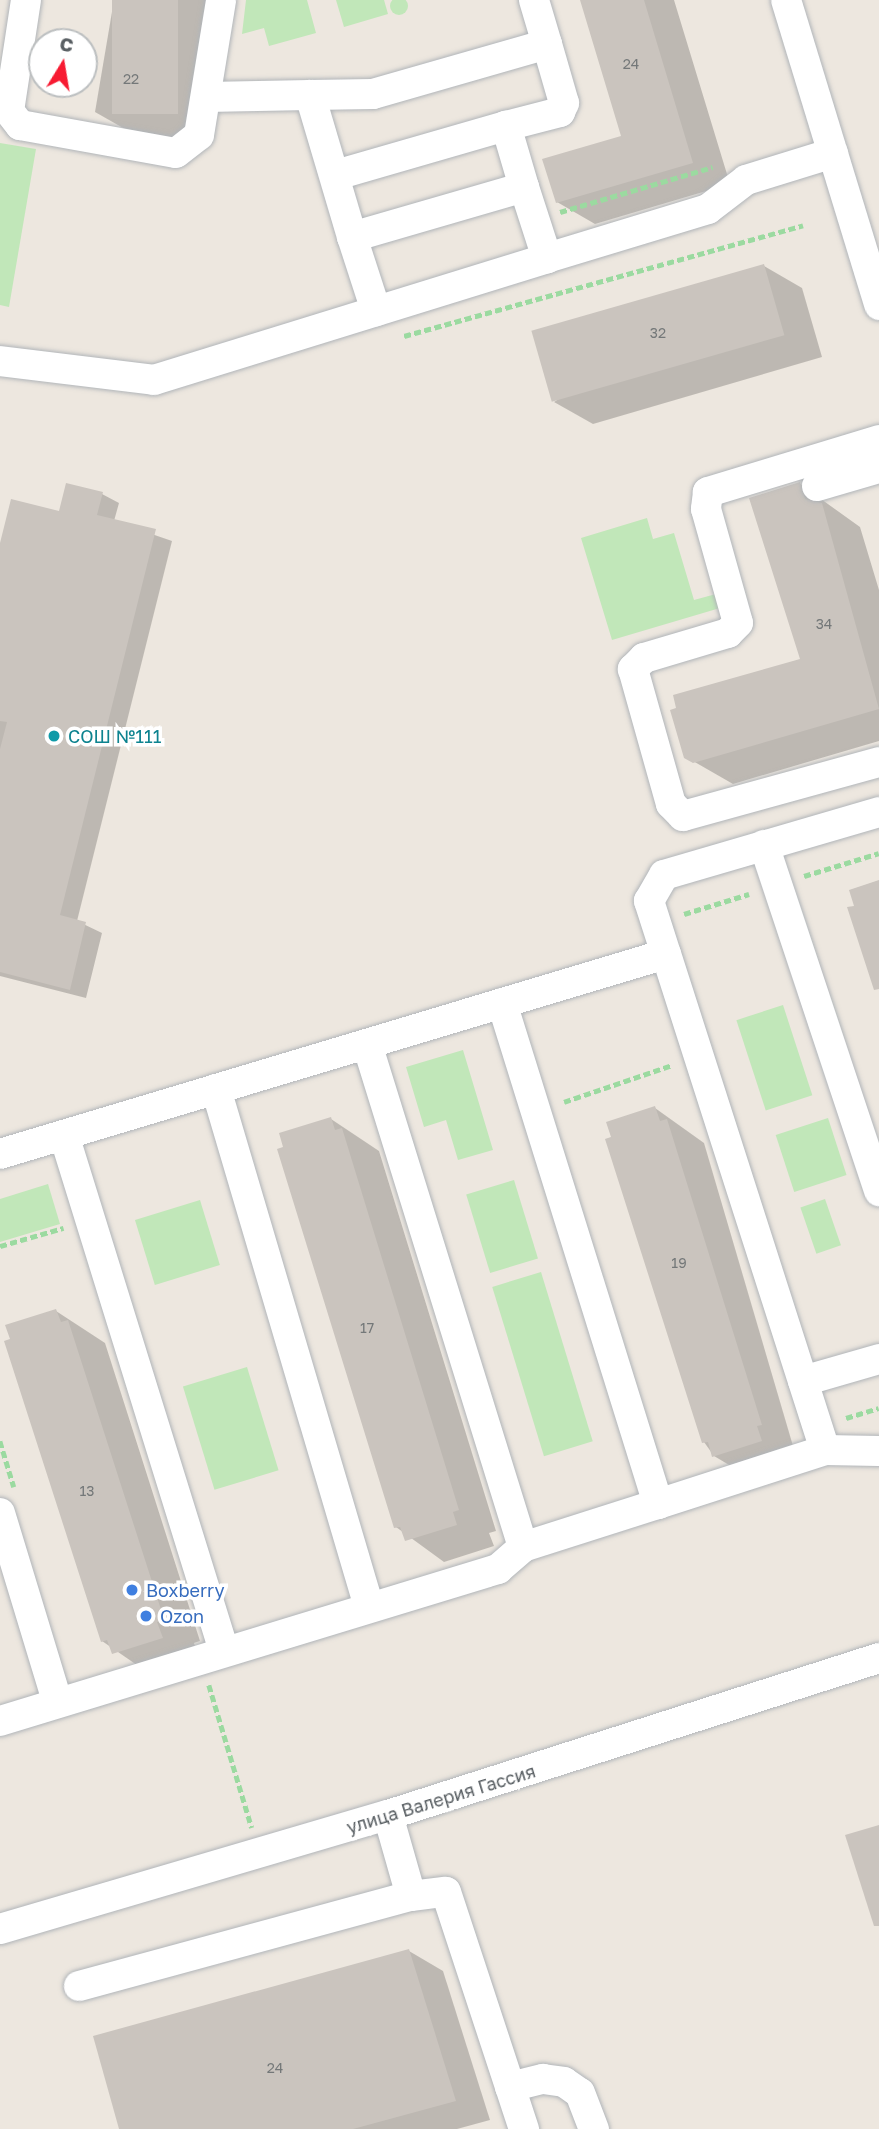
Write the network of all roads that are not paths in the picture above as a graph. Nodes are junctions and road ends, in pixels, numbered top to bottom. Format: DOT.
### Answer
graph roads {
  1 [pos="26,0"];
  2 [pos="221,0"];
  3 [pos="534,0"];
  4 [pos="786,0"];
  5 [pos="547,44"];
  6 [pos="310,95"];
  7 [pos="206,97"];
  8 [pos="506,126"];
  9 [pos="833,153"];
  10 [pos="336,175"];
  11 [pos="524,187"];
  12 [pos="352,237"];
  13 [pos="871,252"];
  14 [pos="547,258"];
  15 [pos="879,305"];
  16 [pos="376,311"];
  17 [pos="0,361"];
  18 [pos="879,440"];
  19 [pos="879,468"];
  20 [pos="817,486"];
  21 [pos="879,762"];
  22 [pos="879,812"];
  23 [pos="764,845"];
  24 [pos="666,954"];
  25 [pos="502,1003"];
  26 [pos="367,1044"];
  27 [pos="216,1089"];
  28 [pos="64,1135"];
  29 [pos="0,1154"];
  30 [pos="879,1191"];
  31 [pos="879,1359"];
  32 [pos="803,1381"];
  33 [pos="825,1450"];
  34 [pos="879,1451"];
  35 [pos="658,1504"];
  36 [pos="0,1513"];
  37 [pos="523,1547"];
  38 [pos="369,1608"];
  39 [pos="224,1651"];
  40 [pos="879,1658"];
  41 [pos="57,1700"];
  42 [pos="0,1721"];
  43 [pos="388,1815"];
  44 [pos="411,1896"];
  45 [pos="0,1929"];
  46 [pos="79,1986"];
  47 [pos="510,2087"];
  48 [pos="524,2129"];
  49 [pos="594,2129"];
  1 -- 7 [label="street"];
  2 -- 7 [label="street"];
  3 -- 5 [label="street"];
  4 -- 9 [label="street"];
  5 -- 6 [label="street"];
  5 -- 8 [label="street"];
  6 -- 7 [label="street"];
  6 -- 10 [label="street"];
  8 -- 10 [label="street"];
  8 -- 11 [label="street"];
  9 -- 13 [label="street"];
  9 -- 14 [label="street"];
  10 -- 12 [label="street"];
  11 -- 12 [label="street"];
  11 -- 14 [label="street"];
  12 -- 16 [label="street"];
  13 -- 15 [label="street"];
  14 -- 16 [label="street"];
  16 -- 17 [label="street"];
  18 -- 21 [label="street"];
  19 -- 20 [label="street"];
  22 -- 23 [label="street"];
  23 -- 24 [label="street"];
  23 -- 30 [label="street"];
  24 -- 25 [label="street"];
  24 -- 32 [label="street"];
  25 -- 26 [label="street"];
  25 -- 35 [label="street"];
  26 -- 27 [label="street"];
  26 -- 37 [label="street"];
  27 -- 28 [label="street"];
  27 -- 38 [label="street"];
  28 -- 29 [label="street"];
  28 -- 39 [label="street"];
  31 -- 32 [label="street"];
  32 -- 33 [label="street"];
  33 -- 34 [label="street"];
  33 -- 35 [label="street"];
  35 -- 37 [label="street"];
  36 -- 41 [label="street"];
  37 -- 38 [label="street"];
  38 -- 39 [label="street"];
  39 -- 41 [label="street"];
  40 -- 43 [label="street, улица Валерия Гассия"];
  41 -- 42 [label="street"];
  43 -- 44 [label="street"];
  43 -- 45 [label="street, улица Валерия Гассия"];
  44 -- 46 [label="street"];
  44 -- 47 [label="street"];
  47 -- 48 [label="street"];
  47 -- 49 [label="street"];
}
